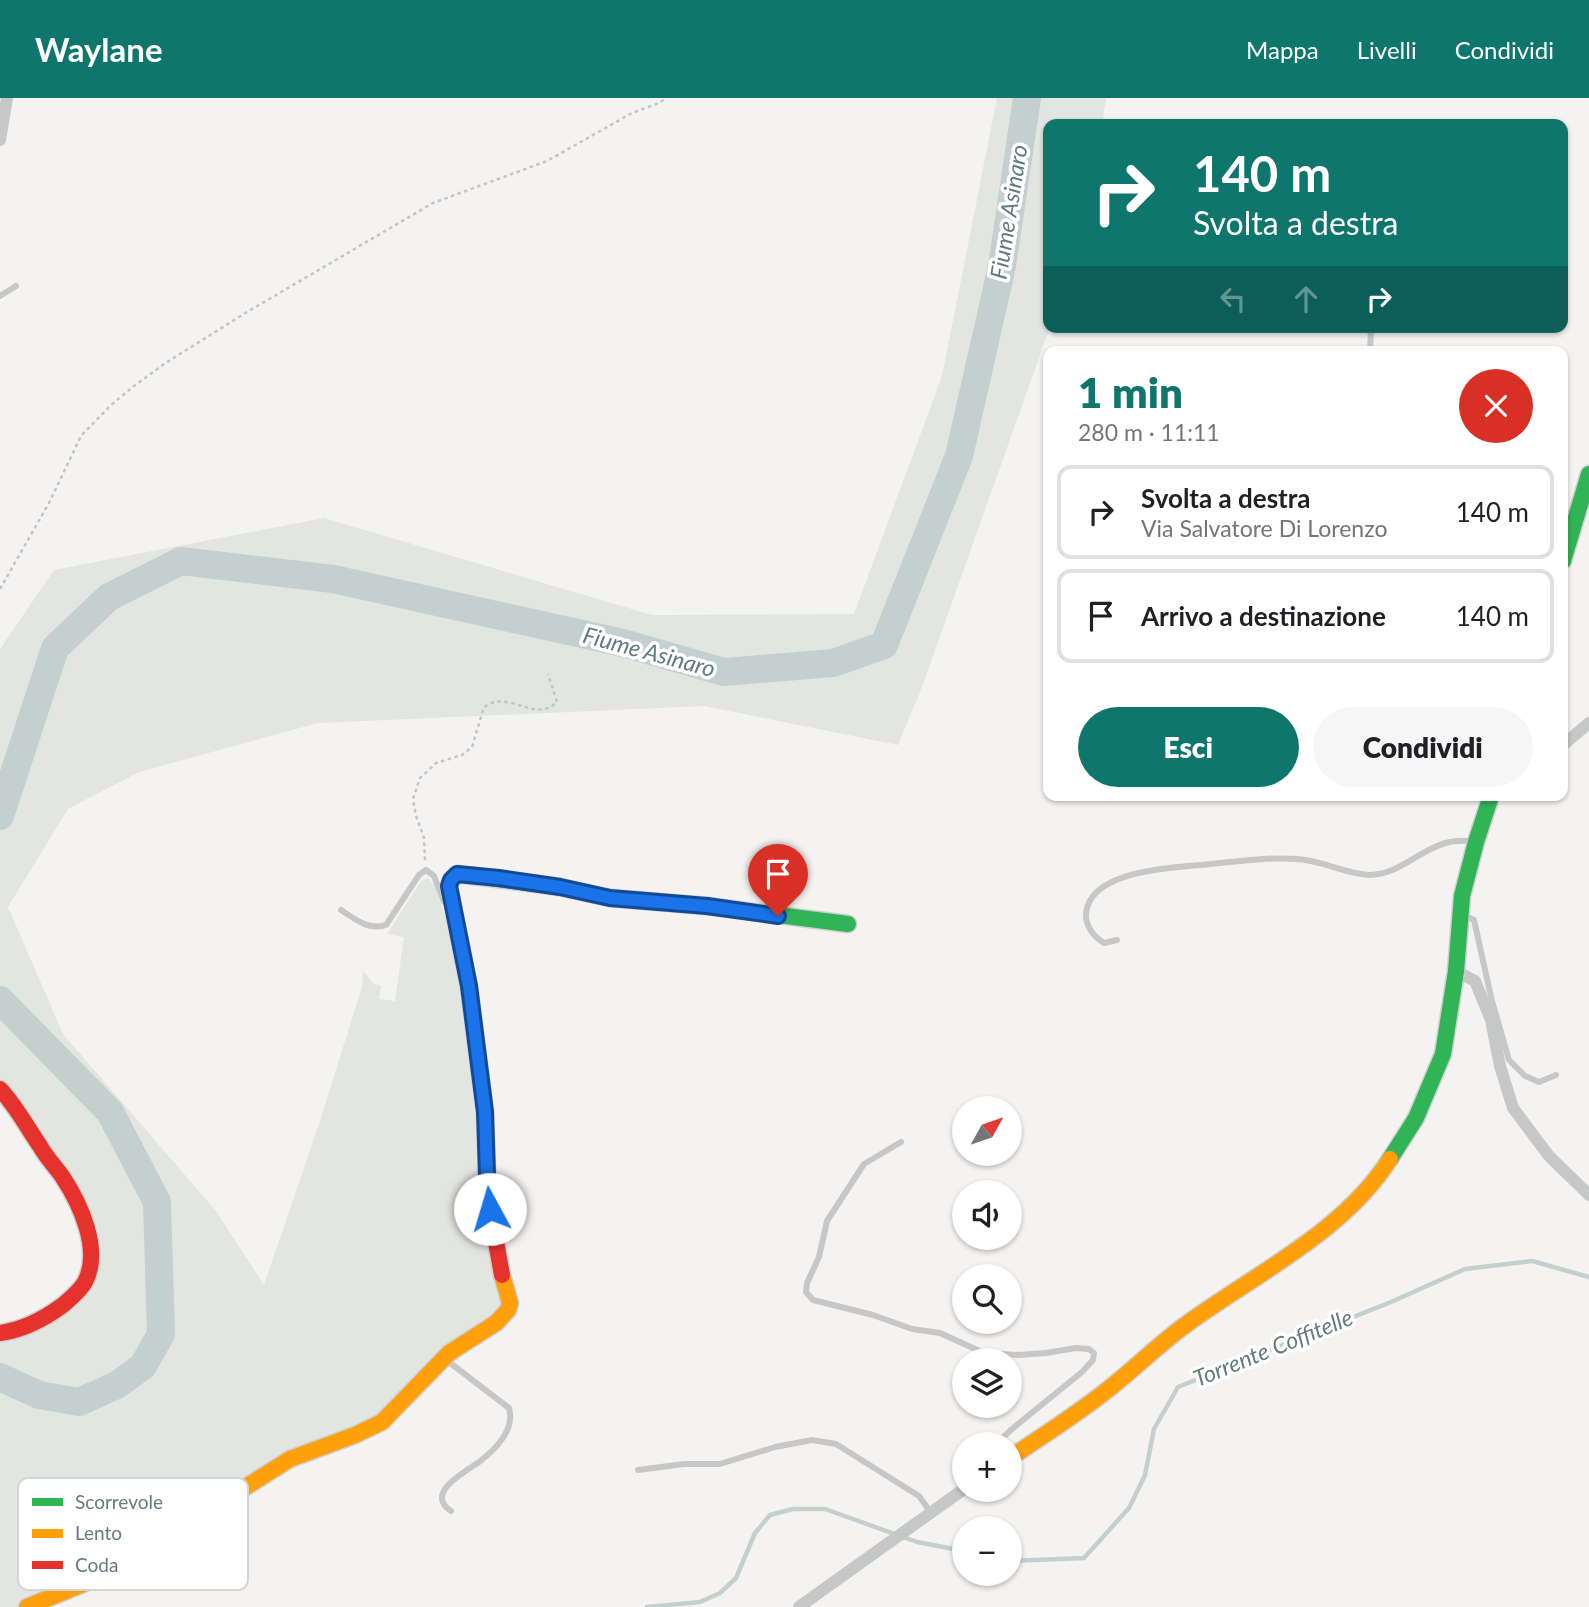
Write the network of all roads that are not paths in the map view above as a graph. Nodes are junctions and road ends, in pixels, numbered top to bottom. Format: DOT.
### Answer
graph roads {
  1 [pos="7,98"];
  2 [pos="0,140"];
  3 [pos="16,286"];
  4 [pos="0,296"];
  5 [pos="1589,474"];
  6 [pos="1568,544"];
  7 [pos="1589,723"];
  8 [pos="1568,742"];
  9 [pos="1489,801"];
  10 [pos="1476,842"];
  11 [pos="341,910"];
  12 [pos="1460,913"];
  13 [pos="848,924"];
  14 [pos="459,939"];
  15 [pos="1117,940"];
  16 [pos="1456,971"];
  17 [pos="1556,1075"];
  18 [pos="0,1089"];
  19 [pos="901,1142"];
  20 [pos="1589,1195"];
  21 [pos="0,1333"];
  22 [pos="444,1358"];
  23 [pos="1009,1432"];
  24 [pos="1022,1450"];
  25 [pos="638,1470"];
  26 [pos="248,1485"];
  27 [pos="952,1498"];
  28 [pos="451,1511"];
  29 [pos="931,1513"];
  30 [pos="68,1590"];
  31 [pos="27,1607"];
  32 [pos="799,1607"];
  1 -- 2 [label="street"];
  3 -- 4 [label="lane"];
  5 -- 6 [label="street"];
  7 -- 8 [label="street"];
  9 -- 10 [label="street"];
  10 -- 12 [label="street"];
  10 -- 15 [label="lane"];
  11 -- 14 [label="lane"];
  12 -- 16 [label="street"];
  12 -- 17 [label="lane"];
  13 -- 14 [label="street"];
  14 -- 22 [label="street"];
  16 -- 20 [label="street"];
  16 -- 24 [label="street"];
  18 -- 21 [label="street"];
  19 -- 23 [label="lane"];
  22 -- 26 [label="street"];
  22 -- 28 [label="lane"];
  25 -- 29 [label="lane"];
  27 -- 29 [label="street"];
  29 -- 32 [label="street"];
  30 -- 31 [label="street"];
}
